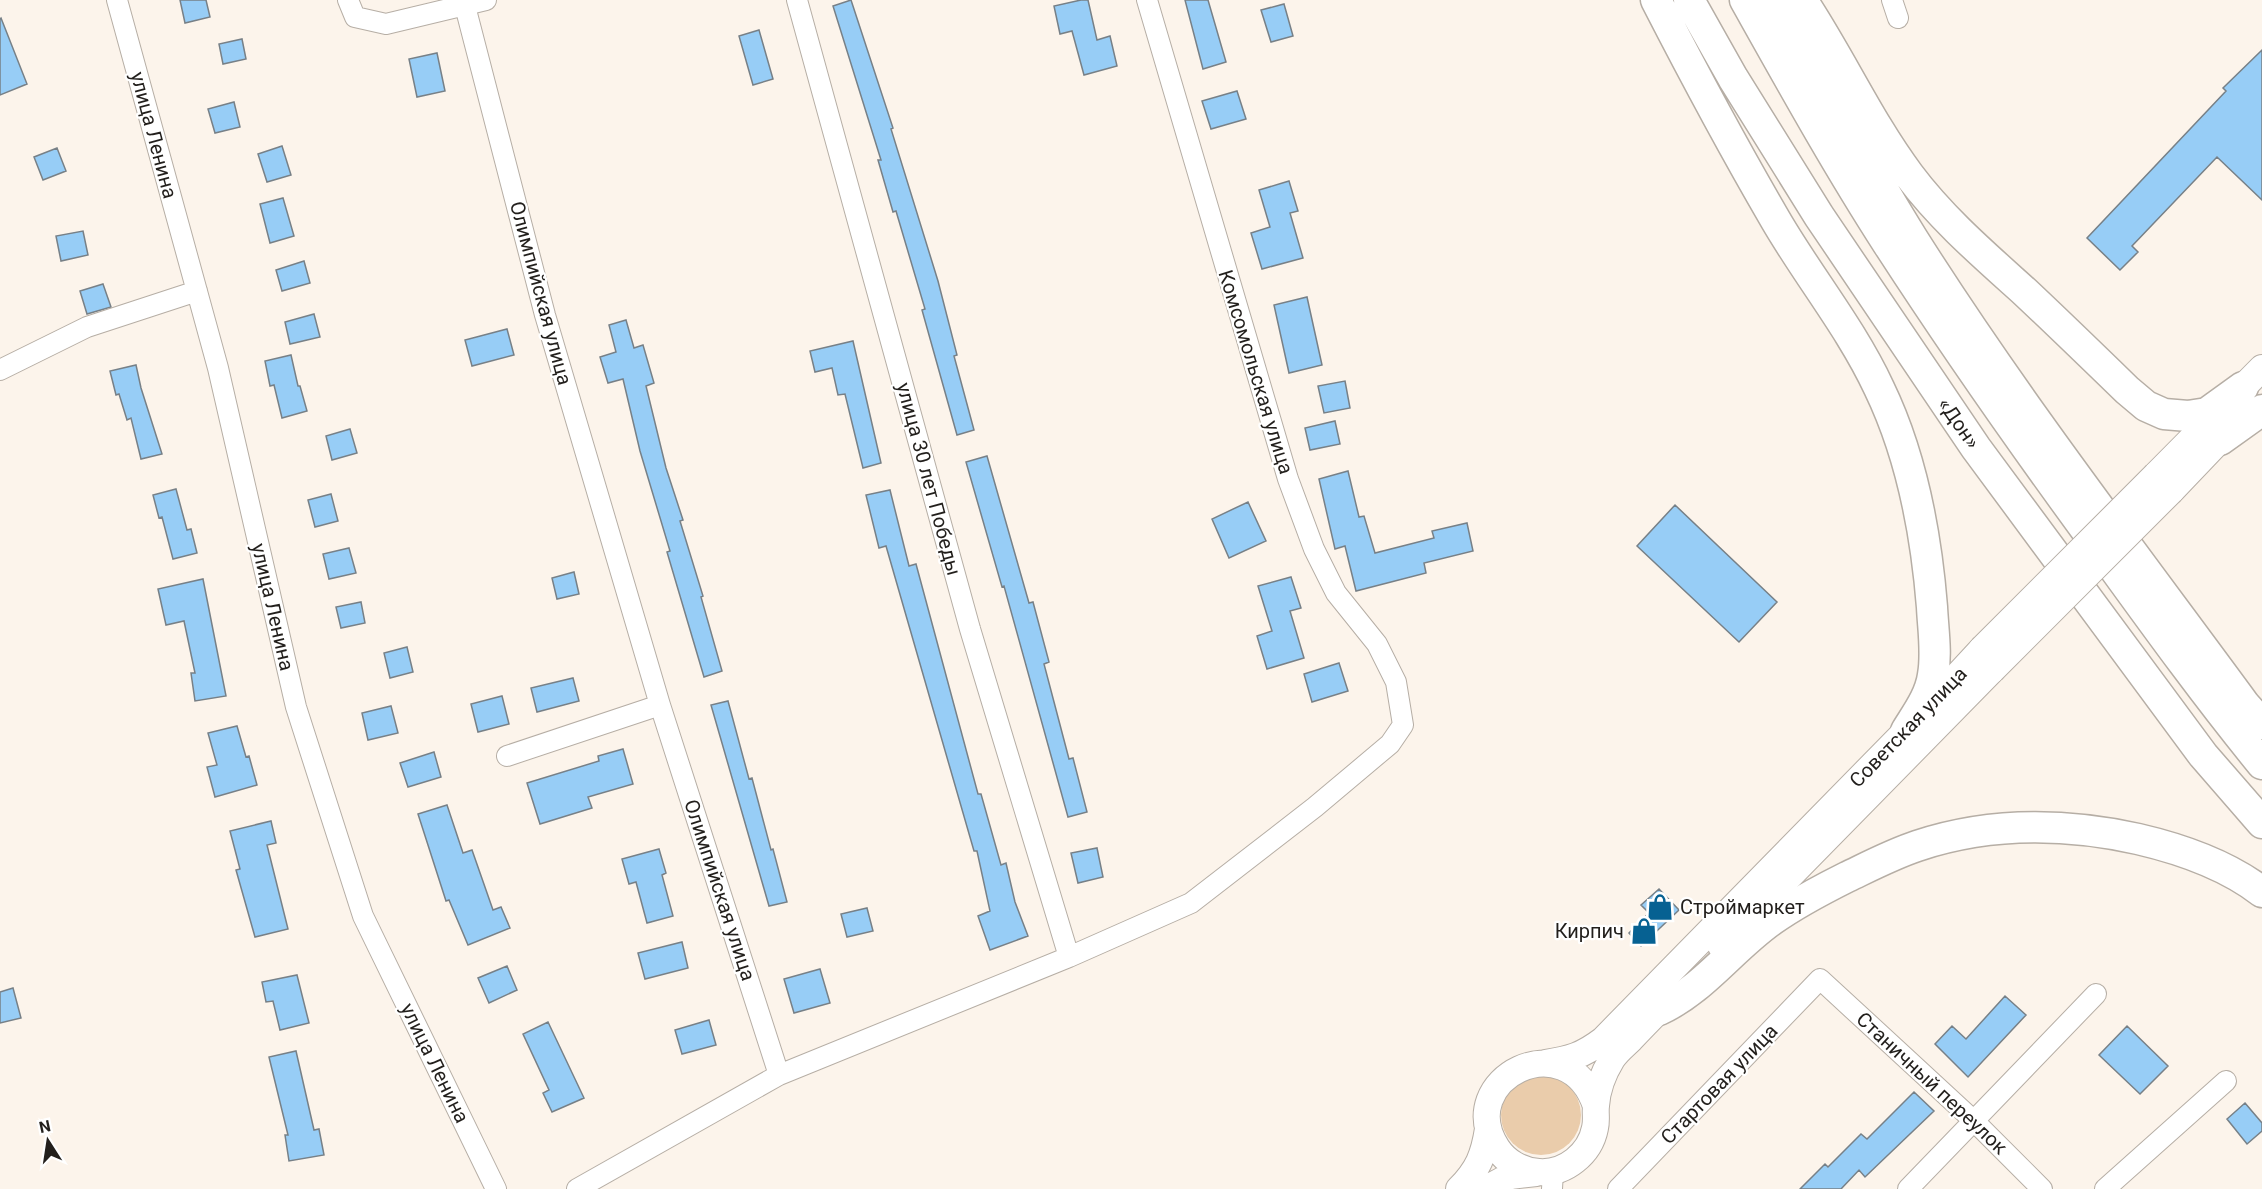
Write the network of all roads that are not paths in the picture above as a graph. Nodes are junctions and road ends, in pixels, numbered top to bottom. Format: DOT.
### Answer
graph roads {
  1 [pos="117,0"];
  2 [pos="348,0"];
  3 [pos="486,0"];
  4 [pos="797,0"];
  5 [pos="1147,0"];
  6 [pos="1656,0"];
  7 [pos="1689,0"];
  8 [pos="1745,0"];
  9 [pos="1774,0"];
  10 [pos="1802,0"];
  11 [pos="465,6"];
  12 [pos="197,291"];
  13 [pos="0,370"];
  14 [pos="2257,390"];
  15 [pos="2220,440"];
  16 [pos="2163,483"];
  17 [pos="1987,660"];
  18 [pos="660,705"];
  19 [pos="2262,724"];
  20 [pos="1906,731"];
  21 [pos="507,756"];
  22 [pos="2262,764"];
  23 [pos="2262,823"];
  24 [pos="2262,892"];
  25 [pos="1069,957"];
  26 [pos="1820,979"];
  27 [pos="2096,994"];
  28 [pos="1659,1010"];
  29 [pos="1543,1063"];
  30 [pos="779,1075"];
  31 [pos="2226,1082"];
  32 [pos="1596,1106"];
  33 [pos="1974,1121"];
  34 [pos="1488,1129"];
  35 [pos="1549,1177"];
  36 [pos="496,1189"];
  37 [pos="577,1189"];
  38 [pos="1460,1189"];
  39 [pos="1486,1189"];
  40 [pos="1618,1189"];
  41 [pos="1908,1189"];
  42 [pos="2042,1189"];
  43 [pos="2105,1189"];
  1 -- 12 [label="street, улица Ленина"];
  2 -- 11 [label="street"];
  3 -- 11 [label="street"];
  4 -- 25 [label="street, улица 30 лет Победы"];
  5 -- 25 [label="street, Комсомольская улица"];
  6 -- 20 [label="highway"];
  7 -- 23 [label="highway, «Дон»"];
  8 -- 22 [label="highway, «Дон»"];
  9 -- 19 [label="highway"];
  10 -- 14 [label="highway"];
  11 -- 18 [label="street, Олимпийская улица"];
  12 -- 13 [label="street"];
  12 -- 36 [label="street, улица Ленина"];
  14 -- 15 [label="highway"];
  14 -- 16 [label="main road, Советская улица"];
  15 -- 16 [label="main road, Советская улица"];
  16 -- 17 [label="main road, Советская улица, bridge"];
  17 -- 20 [label="main road, Советская улица"];
  17 -- 28 [label="main road, Советская улица"];
  18 -- 21 [label="street"];
  18 -- 30 [label="street, Олимпийская улица"];
  20 -- 29 [label="main road, Советская улица"];
  24 -- 28 [label="highway"];
  25 -- 30 [label="street"];
  26 -- 33 [label="street, Станичный переулок"];
  26 -- 40 [label="street, Стартовая улица"];
  27 -- 33 [label="street"];
  28 -- 32 [label="main road, Советская улица"];
  29 -- 32 [label="main road"];
  29 -- 34 [label="main road"];
  30 -- 37 [label="street"];
  31 -- 43 [label="street"];
  32 -- 35 [label="main road"];
  33 -- 41 [label="street"];
  33 -- 42 [label="street, Станичный переулок"];
  34 -- 35 [label="main road"];
  34 -- 38 [label="main road"];
  35 -- 39 [label="main road"];
}
